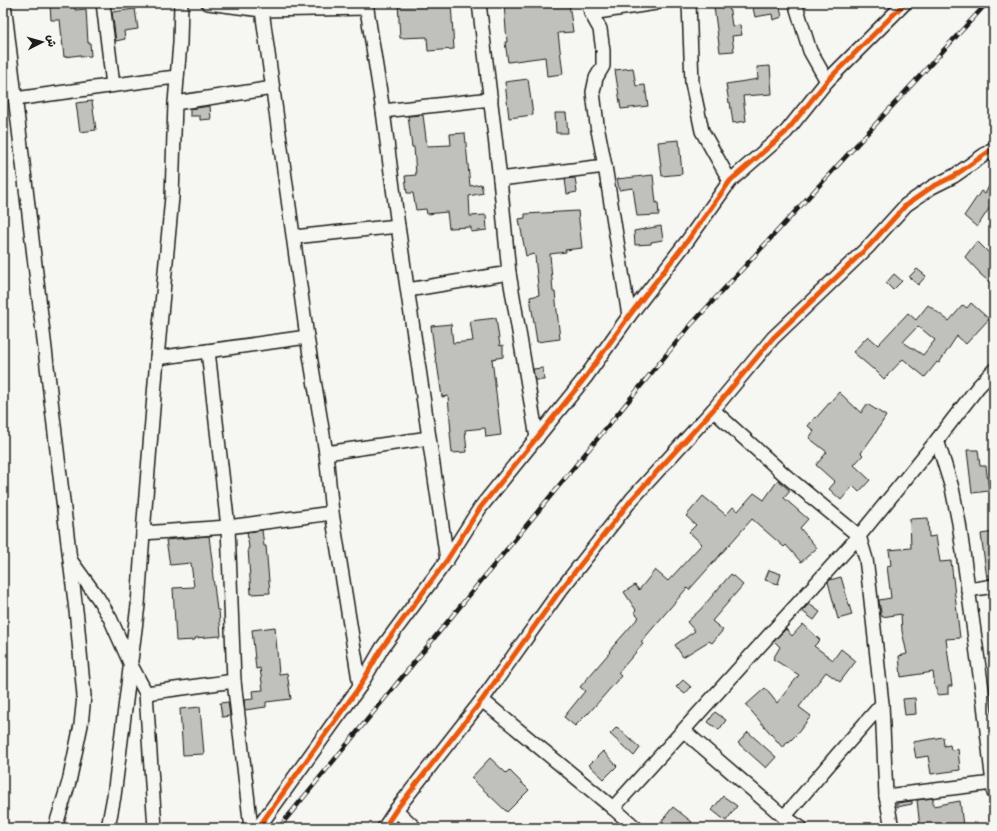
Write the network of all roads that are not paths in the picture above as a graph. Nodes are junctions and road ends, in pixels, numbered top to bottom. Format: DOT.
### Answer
graph roads {
  1 [pos="4,3"];
  2 [pos="103,3"];
  3 [pos="181,3"];
  4 [pos="208,3"];
  5 [pos="479,3"];
  6 [pos="656,3"];
  7 [pos="689,3"];
  8 [pos="796,3"];
  9 [pos="905,3"];
  10 [pos="366,6"];
  11 [pos="590,8"];
  12 [pos="262,10"];
  13 [pos="177,77"];
  14 [pos="827,81"];
  15 [pos="113,85"];
  16 [pos="273,88"];
  17 [pos="15,99"];
  18 [pos="491,99"];
  19 [pos="175,103"];
  20 [pos="383,111"];
  21 [pos="994,149"];
  22 [pos="605,166"];
  23 [pos="500,179"];
  24 [pos="730,181"];
  25 [pos="398,226"];
  26 [pos="294,237"];
  27 [pos="509,273"];
  28 [pos="408,290"];
  29 [pos="629,316"];
  30 [pos="307,337"];
  31 [pos="208,351"];
  32 [pos="157,358"];
  33 [pos="994,370"];
  34 [pos="713,410"];
  35 [pos="429,438"];
  36 [pos="537,438"];
  37 [pos="937,440"];
  38 [pos="326,453"];
  39 [pos="332,513"];
  40 [pos="228,527"];
  41 [pos="143,533"];
  42 [pos="859,536"];
  43 [pos="70,560"];
  44 [pos="447,560"];
  45 [pos="994,586"];
  46 [pos="968,590"];
  47 [pos="131,665"];
  48 [pos="234,681"];
  49 [pos="360,686"];
  50 [pos="146,693"];
  51 [pos="482,700"];
  52 [pos="882,704"];
  53 [pos="684,731"];
  54 [pos="993,788"];
  55 [pos="886,796"];
  56 [pos="614,808"];
  57 [pos="396,810"];
  58 [pos="784,817"];
  59 [pos="55,828"];
  60 [pos="108,828"];
  61 [pos="155,828"];
  62 [pos="251,828"];
  63 [pos="258,828"];
  64 [pos="384,828"];
  65 [pos="414,828"];
  66 [pos="636,828"];
  67 [pos="801,828"];
  68 [pos="892,828"];
  1 -- 17 [label="street"];
  2 -- 15 [label="street"];
  3 -- 13 [label="street"];
  4 -- 12 [label="street"];
  5 -- 18 [label="street"];
  6 -- 11 [label="street"];
  7 -- 24 [label="street"];
  8 -- 14 [label="street"];
  9 -- 14 [label="street"];
  10 -- 12 [label="street"];
  10 -- 20 [label="street"];
  11 -- 22 [label="street"];
  12 -- 16 [label="street"];
  13 -- 15 [label="street"];
  13 -- 19 [label="street"];
  14 -- 24 [label="street"];
  15 -- 17 [label="street"];
  16 -- 19 [label="street"];
  16 -- 26 [label="street"];
  17 -- 43 [label="street"];
  18 -- 20 [label="street"];
  18 -- 23 [label="street"];
  19 -- 32 [label="street"];
  20 -- 25 [label="street"];
  21 -- 34 [label="street"];
  22 -- 23 [label="street"];
  22 -- 29 [label="street"];
  23 -- 27 [label="street"];
  24 -- 29 [label="street"];
  25 -- 26 [label="street"];
  25 -- 28 [label="street"];
  26 -- 30 [label="street"];
  27 -- 28 [label="street"];
  27 -- 36 [label="street"];
  28 -- 35 [label="street"];
  29 -- 36 [label="street"];
  30 -- 31 [label="street"];
  30 -- 38 [label="street"];
  31 -- 32 [label="street"];
  31 -- 40 [label="street"];
  32 -- 41 [label="street"];
  33 -- 37 [label="street"];
  34 -- 42 [label="street"];
  34 -- 51 [label="street"];
  35 -- 38 [label="street"];
  35 -- 44 [label="street"];
  36 -- 44 [label="street"];
  37 -- 42 [label="street"];
  37 -- 46 [label="street"];
  38 -- 39 [label="street"];
  39 -- 40 [label="street"];
  39 -- 49 [label="street"];
  40 -- 41 [label="street"];
  40 -- 48 [label="street"];
  41 -- 47 [label="street"];
  42 -- 52 [label="street"];
  42 -- 53 [label="street"];
  43 -- 47 [label="street"];
  43 -- 59 [label="street"];
  44 -- 49 [label="street"];
  45 -- 46 [label="street"];
  46 -- 54 [label="street"];
  47 -- 50 [label="street"];
  47 -- 60 [label="street"];
  48 -- 50 [label="street"];
  48 -- 62 [label="street"];
  49 -- 63 [label="street"];
  50 -- 61 [label="street"];
  51 -- 56 [label="street"];
  51 -- 57 [label="street"];
  52 -- 55 [label="street"];
  52 -- 58 [label="street"];
  53 -- 56 [label="street"];
  53 -- 58 [label="street"];
  54 -- 55 [label="street"];
  55 -- 68 [label="street"];
  56 -- 66 [label="street"];
  57 -- 64 [label="street"];
  57 -- 65 [label="street"];
  58 -- 67 [label="street"];
}
